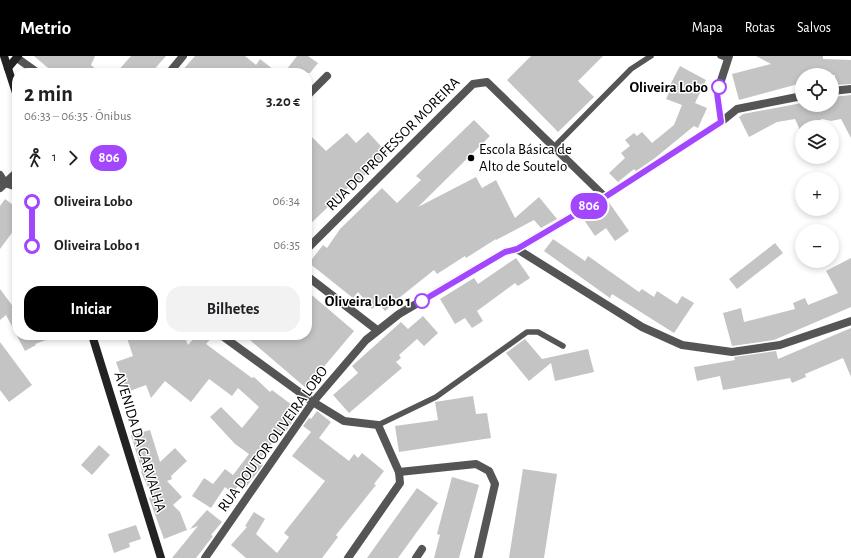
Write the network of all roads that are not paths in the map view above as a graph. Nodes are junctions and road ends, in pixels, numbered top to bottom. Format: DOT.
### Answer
graph roads {
  1 [pos="4,56"];
  2 [pos="183,56"];
  3 [pos="651,56"];
  4 [pos="18,57"];
  5 [pos="726,57"];
  6 [pos="8,68"];
  7 [pos="32,68"];
  8 [pos="173,68"];
  9 [pos="327,76"];
  10 [pos="12,80"];
  11 [pos="851,89"];
  12 [pos="839,90"];
  13 [pos="312,91"];
  14 [pos="795,97"];
  15 [pos="721,122"];
  16 [pos="554,147"];
  17 [pos="0,175"];
  18 [pos="12,177"];
  19 [pos="3,185"];
  20 [pos="605,197"];
  21 [pos="312,244"];
  22 [pos="517,249"];
  23 [pos="312,280"];
  24 [pos="851,321"];
  25 [pos="377,330"];
  26 [pos="94,340"];
  27 [pos="228,340"];
  28 [pos="563,346"];
  29 [pos="313,402"];
  30 [pos="378,425"];
  31 [pos="399,472"];
  32 [pos="422,549"];
  33 [pos="161,558"];
  34 [pos="205,558"];
  35 [pos="348,558"];
  36 [pos="416,558"];
  37 [pos="478,558"];
  1 -- 6 [label="street"];
  2 -- 8 [label="street"];
  3 -- 16 [label="lane"];
  4 -- 6 [label="street"];
  4 -- 7 [label="street"];
  5 -- 15 [label="street"];
  6 -- 10 [label="street"];
  9 -- 13 [label="street"];
  11 -- 12 [label="street"];
  14 -- 15 [label="street, RUA DOUTOR OLIVEIRA LOBO"];
  15 -- 20 [label="street, RUA DOUTOR OLIVEIRA LOBO"];
  16 -- 20 [label="street, RUA DO PROFESSOR MOREIRA"];
  16 -- 21 [label="street, RUA DO PROFESSOR MOREIRA"];
  17 -- 19 [label="street"];
  18 -- 19 [label="street"];
  20 -- 22 [label="street, RUA DOUTOR OLIVEIRA LOBO"];
  22 -- 24 [label="street"];
  22 -- 25 [label="street, RUA DOUTOR OLIVEIRA LOBO"];
  23 -- 25 [label="street"];
  25 -- 29 [label="street, RUA DOUTOR OLIVEIRA LOBO"];
  26 -- 33 [label="street, AVENIDA DA CARVALHA"];
  27 -- 29 [label="street"];
  28 -- 30 [label="lane"];
  29 -- 30 [label="street"];
  29 -- 34 [label="street, RUA DOUTOR OLIVEIRA LOBO"];
  30 -- 31 [label="street"];
  31 -- 35 [label="street"];
  31 -- 37 [label="street"];
  32 -- 36 [label="street"];
}
